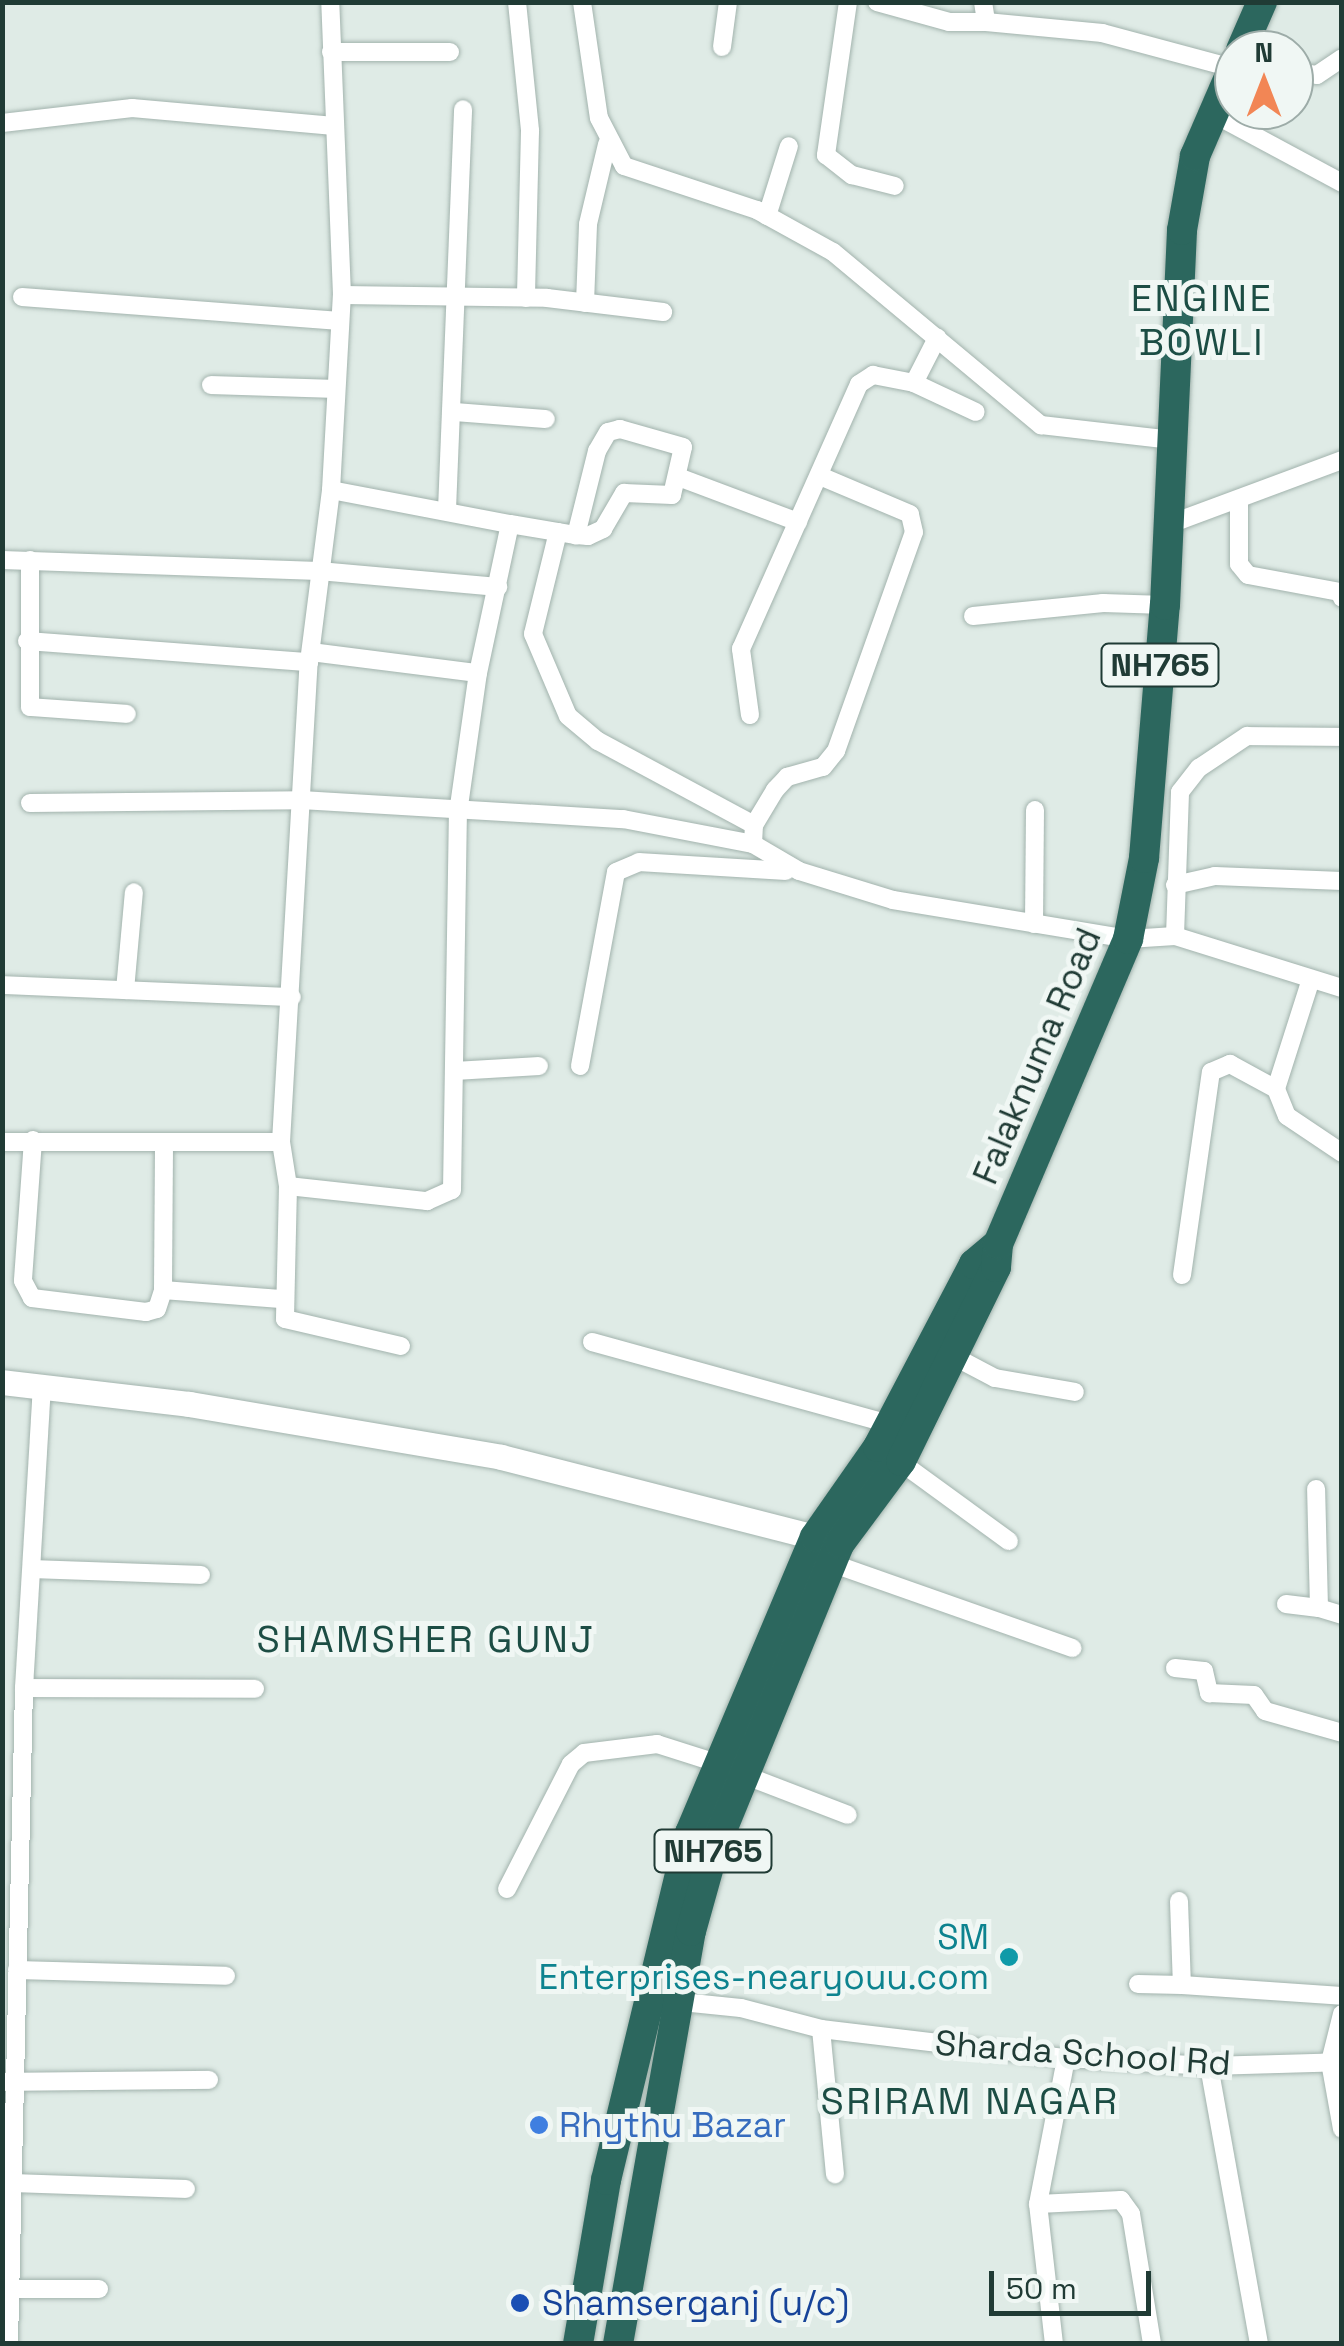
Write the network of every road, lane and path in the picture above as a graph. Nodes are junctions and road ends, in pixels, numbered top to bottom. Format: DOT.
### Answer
graph roads {
  1 [pos="330,2"];
  2 [pos="517,2"];
  3 [pos="582,2"];
  4 [pos="728,2"];
  5 [pos="848,2"];
  6 [pos="877,2"];
  7 [pos="983,2"];
  8 [pos="1262,2"];
  9 [pos="986,22"];
  10 [pos="1250,30"];
  11 [pos="722,47"];
  12 [pos="331,52"];
  13 [pos="450,52"];
  14 [pos="1342,58"];
  15 [pos="1214,62"];
  16 [pos="1314,74"];
  17 [pos="1214,109"];
  18 [pos="463,110"];
  19 [pos="1212,113"];
  20 [pos="2,123"];
  21 [pos="334,126"];
  22 [pos="607,144"];
  23 [pos="789,146"];
  24 [pos="1342,183"];
  25 [pos="895,186"];
  26 [pos="768,216"];
  27 [pos="342,295"];
  28 [pos="22,297"];
  29 [pos="459,298"];
  30 [pos="526,298"];
  31 [pos="585,303"];
  32 [pos="663,312"];
  33 [pos="340,321"];
  34 [pos="937,338"];
  35 [pos="914,382"];
  36 [pos="211,385"];
  37 [pos="336,389"];
  38 [pos="454,412"];
  39 [pos="976,412"];
  40 [pos="546,419"];
  41 [pos="1172,440"];
  42 [pos="1342,460"];
  43 [pos="820,476"];
  44 [pos="681,478"];
  45 [pos="331,490"];
  46 [pos="1239,500"];
  47 [pos="447,510"];
  48 [pos="798,522"];
  49 [pos="510,524"];
  50 [pos="1170,524"];
  51 [pos="567,534"];
  52 [pos="2,560"];
  53 [pos="30,560"];
  54 [pos="319,571"];
  55 [pos="1342,582"];
  56 [pos="498,588"];
  57 [pos="1341,595"];
  58 [pos="1165,605"];
  59 [pos="973,616"];
  60 [pos="27,642"];
  61 [pos="310,657"];
  62 [pos="478,673"];
  63 [pos="128,714"];
  64 [pos="750,715"];
  65 [pos="1342,737"];
  66 [pos="301,800"];
  67 [pos="30,804"];
  68 [pos="1035,810"];
  69 [pos="458,813"];
  70 [pos="753,834"];
  71 [pos="798,872"];
  72 [pos="1342,881"];
  73 [pos="1176,885"];
  74 [pos="134,892"];
  75 [pos="1034,924"];
  76 [pos="1176,936"];
  77 [pos="1128,939"];
  78 [pos="1311,979"];
  79 [pos="2,985"];
  80 [pos="1342,988"];
  81 [pos="126,990"];
  82 [pos="292,997"];
  83 [pos="539,1066"];
  84 [pos="580,1066"];
  85 [pos="455,1071"];
  86 [pos="1276,1089"];
  87 [pos="34,1140"];
  88 [pos="2,1142"];
  89 [pos="281,1142"];
  90 [pos="164,1144"];
  91 [pos="1342,1152"];
  92 [pos="288,1186"];
  93 [pos="998,1244"];
  94 [pos="1182,1276"];
  95 [pos="163,1290"];
  96 [pos="281,1299"];
  97 [pos="592,1342"];
  98 [pos="400,1346"];
  99 [pos="955,1357"];
  100 [pos="2,1382"];
  101 [pos="42,1386"];
  102 [pos="1075,1392"];
  103 [pos="890,1444"];
  104 [pos="1316,1489"];
  105 [pos="1009,1542"];
  106 [pos="829,1548"];
  107 [pos="34,1570"];
  108 [pos="201,1575"];
  109 [pos="1286,1604"];
  110 [pos="1319,1608"];
  111 [pos="1342,1614"];
  112 [pos="1072,1648"];
  113 [pos="1175,1668"];
  114 [pos="24,1688"];
  115 [pos="255,1689"];
  116 [pos="1342,1733"];
  117 [pos="732,1769"];
  118 [pos="848,1815"];
  119 [pos="2,1830"];
  120 [pos="22,1830"];
  121 [pos="508,1889"];
  122 [pos="1179,1901"];
  123 [pos="9,1944"];
  124 [pos="17,1970"];
  125 [pos="226,1976"];
  126 [pos="1138,1984"];
  127 [pos="1182,1985"];
  128 [pos="650,1991"];
  129 [pos="1342,1996"];
  130 [pos="679,2004"];
  131 [pos="1342,2014"];
  132 [pos="821,2029"];
  133 [pos="1066,2058"];
  134 [pos="1336,2062"];
  135 [pos="1209,2066"];
  136 [pos="209,2080"];
  137 [pos="10,2082"];
  138 [pos="1342,2128"];
  139 [pos="835,2174"];
  140 [pos="14,2182"];
  141 [pos="186,2189"];
  142 [pos="1038,2204"];
  143 [pos="8,2255"];
  144 [pos="10,2289"];
  145 [pos="99,2289"];
  146 [pos="6,2320"];
  147 [pos="9,2344"];
  148 [pos="578,2344"];
  149 [pos="618,2344"];
  150 [pos="1054,2344"];
  151 [pos="1152,2344"];
  152 [pos="1259,2344"];
  1 -- 12 [label="street"];
  2 -- 30 [label="street"];
  3 -- 22 [label="street"];
  4 -- 11 [label="street"];
  5 -- 25 [label="street"];
  6 -- 9 [label="street"];
  7 -- 9 [label="street"];
  8 -- 10 [label="highway"];
  9 -- 15 [label="street"];
  12 -- 13 [label="street"];
  12 -- 21 [label="street"];
  14 -- 16 [label="street"];
  17 -- 19 [label="highway, Falaknuma Road / NH765"];
  18 -- 29 [label="street"];
  19 -- 24 [label="street"];
  19 -- 41 [label="highway, Falaknuma Road / NH765"];
  20 -- 21 [label="street"];
  21 -- 27 [label="street"];
  22 -- 26 [label="street"];
  22 -- 31 [label="street"];
  23 -- 26 [label="street"];
  26 -- 34 [label="street"];
  27 -- 29 [label="street"];
  27 -- 33 [label="street"];
  28 -- 33 [label="street"];
  29 -- 30 [label="street"];
  29 -- 38 [label="street"];
  30 -- 31 [label="street"];
  31 -- 32 [label="street"];
  33 -- 37 [label="street"];
  34 -- 35 [label="street"];
  34 -- 41 [label="street"];
  35 -- 39 [label="street"];
  35 -- 43 [label="street"];
  36 -- 37 [label="street"];
  37 -- 45 [label="street"];
  38 -- 40 [label="street"];
  38 -- 47 [label="street"];
  41 -- 50 [label="highway, Falaknuma Road / NH765"];
  42 -- 46 [label="street"];
  43 -- 48 [label="street"];
  43 -- 70 [label="street"];
  44 -- 48 [label="street"];
  44 -- 51 [label="street"];
  44 -- 51 [label="street"];
  45 -- 47 [label="street"];
  45 -- 54 [label="street"];
  46 -- 50 [label="street"];
  46 -- 57 [label="street"];
  47 -- 49 [label="street"];
  48 -- 64 [label="street"];
  49 -- 51 [label="street"];
  49 -- 56 [label="street"];
  50 -- 58 [label="highway, Falaknuma Road / NH765"];
  51 -- 70 [label="street"];
  52 -- 53 [label="street"];
  53 -- 54 [label="street"];
  53 -- 60 [label="street"];
  54 -- 56 [label="street"];
  54 -- 61 [label="street"];
  55 -- 57 [label="street"];
  56 -- 62 [label="street"];
  58 -- 59 [label="street"];
  58 -- 77 [label="highway, Falaknuma Road / NH765"];
  60 -- 61 [label="street"];
  60 -- 63 [label="street"];
  61 -- 62 [label="street"];
  61 -- 66 [label="street"];
  62 -- 69 [label="street"];
  65 -- 73 [label="street"];
  66 -- 67 [label="street"];
  66 -- 69 [label="street"];
  66 -- 82 [label="street"];
  68 -- 75 [label="street"];
  69 -- 70 [label="street"];
  69 -- 85 [label="street"];
  70 -- 71 [label="street"];
  71 -- 75 [label="street"];
  71 -- 84 [label="street"];
  72 -- 73 [label="street"];
  73 -- 76 [label="street"];
  74 -- 81 [label="street"];
  75 -- 77 [label="street"];
  76 -- 77 [label="street"];
  76 -- 78 [label="street"];
  77 -- 93 [label="highway, Falaknuma Road / NH765"];
  78 -- 80 [label="street"];
  78 -- 86 [label="street"];
  79 -- 81 [label="street"];
  81 -- 82 [label="street"];
  82 -- 89 [label="street"];
  83 -- 85 [label="street"];
  85 -- 92 [label="street"];
  86 -- 91 [label="street"];
  86 -- 94 [label="street"];
  87 -- 88 [label="street"];
  87 -- 90 [label="street"];
  87 -- 95 [label="street"];
  89 -- 90 [label="street"];
  89 -- 92 [label="street"];
  90 -- 95 [label="street"];
  92 -- 96 [label="street"];
  93 -- 99 [label="highway, Falaknuma Road / NH765"];
  93 -- 103 [label="highway, Falaknuma Road / NH765"];
  95 -- 96 [label="street"];
  96 -- 98 [label="street"];
  97 -- 103 [label="street"];
  99 -- 102 [label="street"];
  99 -- 103 [label="highway, Falaknuma Road / NH765"];
  100 -- 101 [label="main road"];
  101 -- 106 [label="main road"];
  101 -- 107 [label="street"];
  103 -- 105 [label="street"];
  103 -- 106 [label="highway, Falaknuma Road / NH765"];
  104 -- 110 [label="street"];
  106 -- 112 [label="street"];
  106 -- 117 [label="highway, Falaknuma Road / NH765"];
  107 -- 108 [label="street"];
  107 -- 114 [label="street"];
  109 -- 110 [label="street"];
  110 -- 111 [label="street"];
  113 -- 116 [label="street"];
  114 -- 115 [label="street"];
  114 -- 120 [label="street"];
  117 -- 118 [label="street"];
  117 -- 121 [label="street"];
  117 -- 128 [label="highway, Falaknuma Road / NH765"];
  117 -- 130 [label="highway, Falaknuma Road / NH765"];
  119 -- 120 [label="street"];
  120 -- 123 [label="street"];
  122 -- 127 [label="street"];
  123 -- 124 [label="street"];
  124 -- 125 [label="street"];
  124 -- 137 [label="street"];
  126 -- 127 [label="street"];
  127 -- 129 [label="street"];
  128 -- 130 [label="street, Sharda School Rd"];
  128 -- 148 [label="highway, Falaknuma Road / NH765"];
  130 -- 132 [label="street, Sharda School Rd"];
  130 -- 149 [label="highway, Falaknuma Road / NH765"];
  131 -- 134 [label="street"];
  132 -- 133 [label="street, Sharda School Rd"];
  132 -- 139 [label="street"];
  133 -- 135 [label="street, Sharda School Rd"];
  133 -- 142 [label="street"];
  134 -- 135 [label="street, Sharda School Rd"];
  134 -- 138 [label="street"];
  135 -- 152 [label="street"];
  136 -- 137 [label="street"];
  137 -- 140 [label="street"];
  140 -- 141 [label="street"];
  140 -- 143 [label="street"];
  142 -- 150 [label="street"];
  142 -- 151 [label="street"];
  143 -- 144 [label="street"];
  144 -- 145 [label="street"];
  144 -- 146 [label="street"];
  146 -- 147 [label="street"];
}
